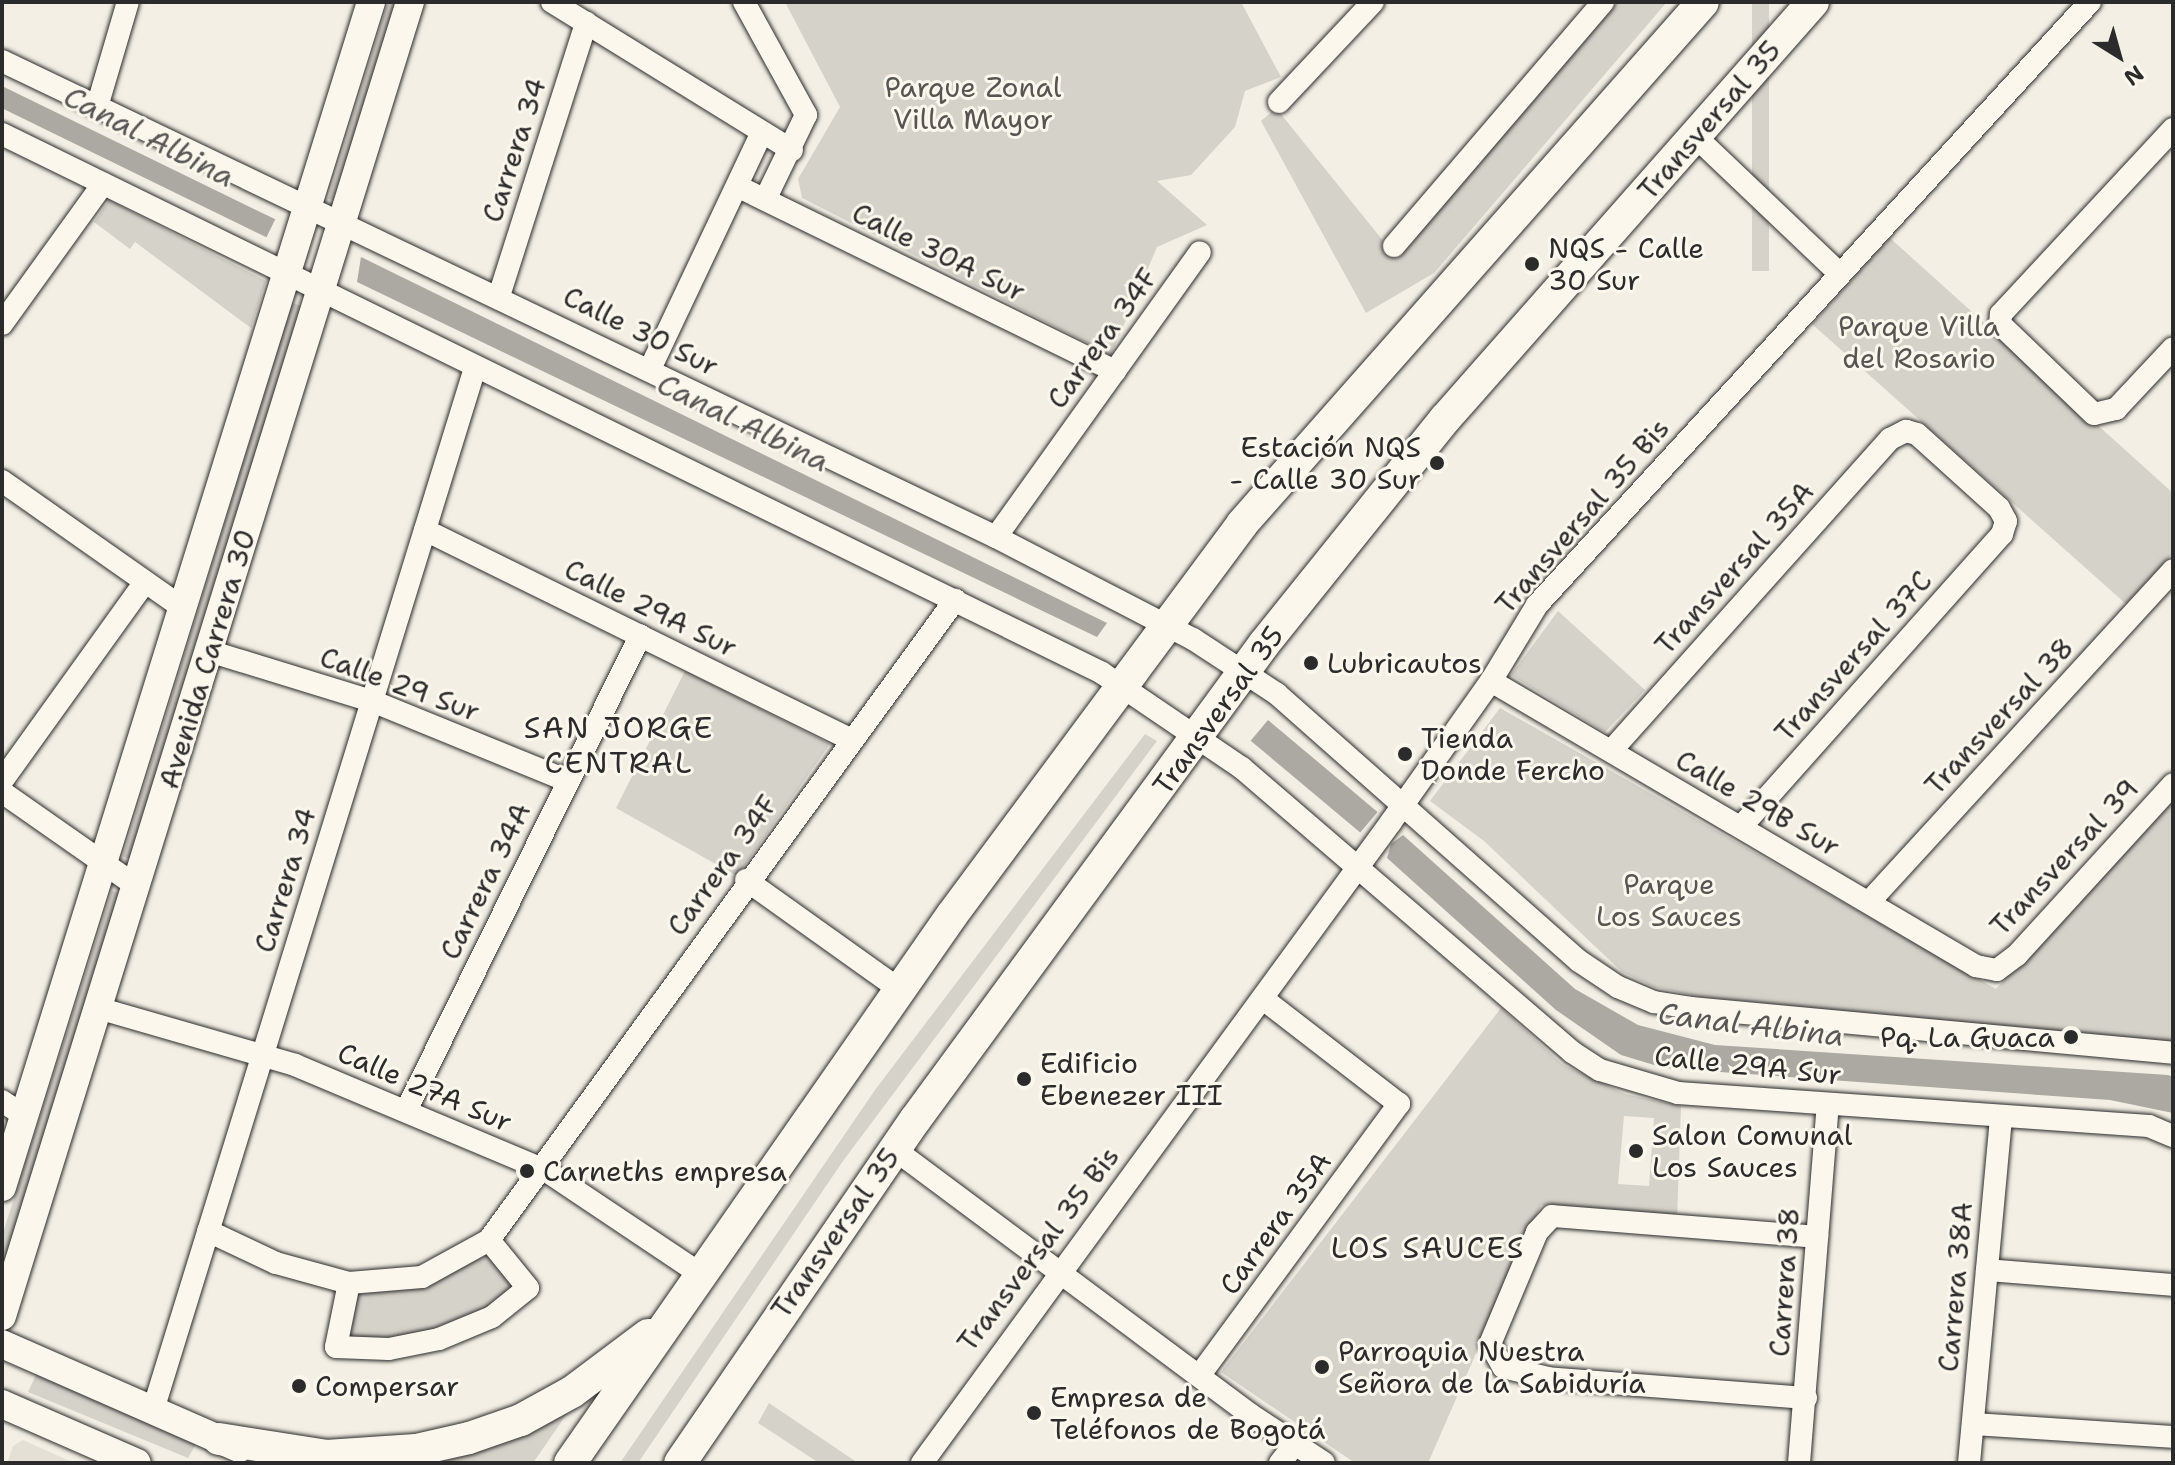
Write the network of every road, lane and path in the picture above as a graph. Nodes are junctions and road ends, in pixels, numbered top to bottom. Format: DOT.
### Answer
graph roads {
  1 [pos="128,2"];
  2 [pos="371,2"];
  3 [pos="410,2"];
  4 [pos="552,2"];
  5 [pos="744,2"];
  6 [pos="1373,2"];
  7 [pos="1603,2"];
  8 [pos="1703,2"];
  9 [pos="1813,2"];
  10 [pos="2090,2"];
  11 [pos="586,23"];
  12 [pos="2,61"];
  13 [pos="1279,102"];
  14 [pos="97,107"];
  15 [pos="2173,129"];
  16 [pos="762,132"];
  17 [pos="2,134"];
  18 [pos="1695,136"];
  19 [pos="792,150"];
  20 [pos="103,184"];
  21 [pos="737,186"];
  22 [pos="765,200"];
  23 [pos="308,208"];
  24 [pos="343,223"];
  25 [pos="1394,246"];
  26 [pos="1200,252"];
  27 [pos="1840,274"];
  28 [pos="287,275"];
  29 [pos="321,292"];
  30 [pos="499,296"];
  31 [pos="2,324"];
  32 [pos="2173,348"];
  33 [pos="475,368"];
  34 [pos="650,369"];
  35 [pos="1115,371"];
  36 [pos="2,481"];
  37 [pos="2006,521"];
  38 [pos="425,530"];
  39 [pos="996,537"];
  40 [pos="2173,570"];
  41 [pos="145,582"];
  42 [pos="955,600"];
  43 [pos="183,608"];
  44 [pos="1164,624"];
  45 [pos="640,636"];
  46 [pos="209,651"];
  47 [pos="1244,672"];
  48 [pos="1491,681"];
  49 [pos="1119,685"];
  50 [pos="372,701"];
  51 [pos="1199,736"];
  52 [pos="851,740"];
  53 [pos="1611,751"];
  54 [pos="2,781"];
  55 [pos="568,781"];
  56 [pos="2173,784"];
  57 [pos="2,792"];
  58 [pos="1397,813"];
  59 [pos="1741,827"];
  60 [pos="1363,859"];
  61 [pos="103,863"];
  62 [pos="746,880"];
  63 [pos="136,886"];
  64 [pos="1869,902"];
  65 [pos="1997,970"];
  66 [pos="900,990"];
  67 [pos="1263,999"];
  68 [pos="98,1008"];
  69 [pos="2173,1053"];
  70 [pos="263,1054"];
  71 [pos="1828,1105"];
  72 [pos="13,1109"];
  73 [pos="406,1111"];
  74 [pos="2001,1117"];
  75 [pos="2173,1136"];
  76 [pos="894,1149"];
  77 [pos="545,1170"];
  78 [pos="2,1187"];
  79 [pos="208,1231"];
  80 [pos="1817,1237"];
  81 [pos="489,1240"];
  82 [pos="1059,1269"];
  83 [pos="1987,1270"];
  84 [pos="702,1275"];
  85 [pos="349,1283"];
  86 [pos="2173,1285"];
  87 [pos="675,1313"];
  88 [pos="2,1316"];
  89 [pos="2,1344"];
  90 [pos="1199,1376"];
  91 [pos="1806,1398"];
  92 [pos="2,1404"];
  93 [pos="153,1410"];
  94 [pos="710,1416"];
  95 [pos="1973,1424"];
  96 [pos="2173,1437"];
  97 [pos="219,1439"];
  98 [pos="1294,1445"];
  99 [pos="137,1463"];
  100 [pos="273,1463"];
  101 [pos="570,1463"];
  102 [pos="680,1463"];
  103 [pos="695,1463"];
  104 [pos="922,1463"];
  105 [pos="1280,1463"];
  106 [pos="1324,1463"];
  107 [pos="1799,1463"];
  108 [pos="1969,1463"];
  1 -- 14 [label="street"];
  2 -- 23 [label="main road, Avenida Carrera 30"];
  3 -- 24 [label="main road, Avenida Carrera 30"];
  4 -- 11 [label="street"];
  5 -- 19 [label="street"];
  6 -- 13 [label="street"];
  7 -- 25 [label="street"];
  8 -- 44 [label="highway"];
  9 -- 18 [label="highway, Transversal 35"];
  10 -- 27 [label="street, Transversal 35 Bis"];
  11 -- 16 [label="street"];
  11 -- 30 [label="street, Carrera 34"];
  12 -- 14 [label="street, Calle 30 Sur"];
  14 -- 23 [label="street, Calle 30 Sur"];
  15 -- 32 [label="street"];
  16 -- 19 [label="street"];
  16 -- 21 [label="street"];
  17 -- 20 [label="street"];
  18 -- 27 [label="street"];
  18 -- 47 [label="highway, Transversal 35"];
  19 -- 22 [label="street"];
  20 -- 28 [label="street"];
  20 -- 31 [label="street"];
  21 -- 22 [label="street, Calle 30A Sur"];
  21 -- 34 [label="street"];
  22 -- 35 [label="street, Calle 30A Sur"];
  23 -- 24 [label="street, Calle 30 Sur"];
  23 -- 28 [label="main road, Avenida Carrera 30"];
  24 -- 29 [label="main road, Avenida Carrera 30"];
  24 -- 30 [label="street, Calle 30 Sur"];
  26 -- 35 [label="street, Carrera 34F"];
  27 -- 48 [label="street, Transversal 35 Bis"];
  28 -- 29 [label="street"];
  28 -- 43 [label="main road, Avenida Carrera 30"];
  29 -- 33 [label="street"];
  29 -- 46 [label="main road, Avenida Carrera 30"];
  30 -- 34 [label="street, Calle 30 Sur"];
  33 -- 38 [label="street, Carrera 34"];
  33 -- 42 [label="street"];
  34 -- 39 [label="street, Calle 30 Sur"];
  35 -- 39 [label="street, Carrera 34F"];
  36 -- 41 [label="street"];
  37 -- 53 [label="street, Transversal 35A"];
  37 -- 59 [label="street, Transversal 37C"];
  38 -- 45 [label="street, Calle 29A Sur"];
  38 -- 50 [label="street, Carrera 34"];
  39 -- 44 [label="street, Calle 30 Sur"];
  40 -- 64 [label="street, Transversal 38"];
  41 -- 43 [label="street"];
  41 -- 54 [label="street"];
  42 -- 49 [label="street"];
  42 -- 52 [label="street, Carrera 34F"];
  43 -- 61 [label="main road, Avenida Carrera 30"];
  44 -- 47 [label="street, Calle 30 Sur"];
  44 -- 49 [label="highway"];
  45 -- 52 [label="street, Calle 29A Sur"];
  45 -- 55 [label="street, Carrera 34A"];
  46 -- 50 [label="street, Calle 29 Sur"];
  46 -- 63 [label="main road, Avenida Carrera 30"];
  47 -- 51 [label="highway, Transversal 35"];
  47 -- 58 [label="street, Calle 29A Sur"];
  48 -- 53 [label="street, Calle 29B Sur"];
  48 -- 58 [label="street, Transversal 35 Bis"];
  49 -- 51 [label="street"];
  49 -- 66 [label="highway"];
  50 -- 55 [label="street, Calle 29 Sur"];
  50 -- 70 [label="street, Carrera 34"];
  51 -- 60 [label="street, Calle 29A Sur"];
  51 -- 76 [label="highway, Transversal 35"];
  52 -- 62 [label="street, Carrera 34F"];
  53 -- 59 [label="street, Calle 29B Sur"];
  55 -- 73 [label="street, Carrera 34A"];
  56 -- 65 [label="street, Transversal 39"];
  57 -- 61 [label="street"];
  58 -- 60 [label="street, Transversal 35 Bis"];
  58 -- 69 [label="street, Calle 29A Sur"];
  59 -- 64 [label="street, Calle 29B Sur"];
  60 -- 67 [label="street, Transversal 35 Bis"];
  60 -- 71 [label="street, Calle 29A Sur"];
  61 -- 63 [label="street"];
  61 -- 72 [label="main road, Avenida Carrera 30"];
  62 -- 66 [label="street"];
  62 -- 77 [label="street, Carrera 34F"];
  63 -- 68 [label="main road, Avenida Carrera 30"];
  64 -- 65 [label="street, Calle 29B Sur"];
  66 -- 84 [label="highway"];
  67 -- 82 [label="street, Transversal 35 Bis"];
  67 -- 90 [label="street, Carrera 35A"];
  68 -- 70 [label="street, Calle 27A Sur"];
  68 -- 88 [label="main road, Avenida Carrera 30"];
  70 -- 73 [label="street, Calle 27A Sur"];
  70 -- 79 [label="street, Carrera 34"];
  71 -- 74 [label="street, Calle 29A Sur"];
  71 -- 80 [label="street, Carrera 38"];
  72 -- 78 [label="main road, Avenida Carrera 30"];
  73 -- 77 [label="street, Calle 27A Sur"];
  74 -- 75 [label="street, Calle 29A Sur"];
  74 -- 83 [label="street, Carrera 38A"];
  76 -- 82 [label="street"];
  76 -- 94 [label="highway, Transversal 35"];
  77 -- 81 [label="street, Carrera 34F"];
  77 -- 84 [label="street, Calle 27A Sur"];
  79 -- 85 [label="street"];
  79 -- 93 [label="street, Carrera 34"];
  80 -- 91 [label="street, Carrera 38"];
  80 -- 91 [label="street"];
  81 -- 85 [label="street"];
  81 -- 85 [label="street"];
  82 -- 90 [label="street"];
  82 -- 104 [label="street, Transversal 35 Bis"];
  83 -- 86 [label="street"];
  83 -- 95 [label="street, Carrera 38A"];
  84 -- 87 [label="highway"];
  87 -- 97 [label="highway"];
  87 -- 101 [label="highway"];
  89 -- 93 [label="main road"];
  90 -- 98 [label="street"];
  91 -- 107 [label="street, Carrera 38"];
  92 -- 99 [label="main road"];
  93 -- 97 [label="main road"];
  94 -- 102 [label="highway, Transversal 35"];
  94 -- 103 [label="highway"];
  95 -- 96 [label="street"];
  95 -- 108 [label="street, Carrera 38A"];
  97 -- 100 [label="main road"];
  98 -- 105 [label="street"];
  98 -- 106 [label="street"];
}
